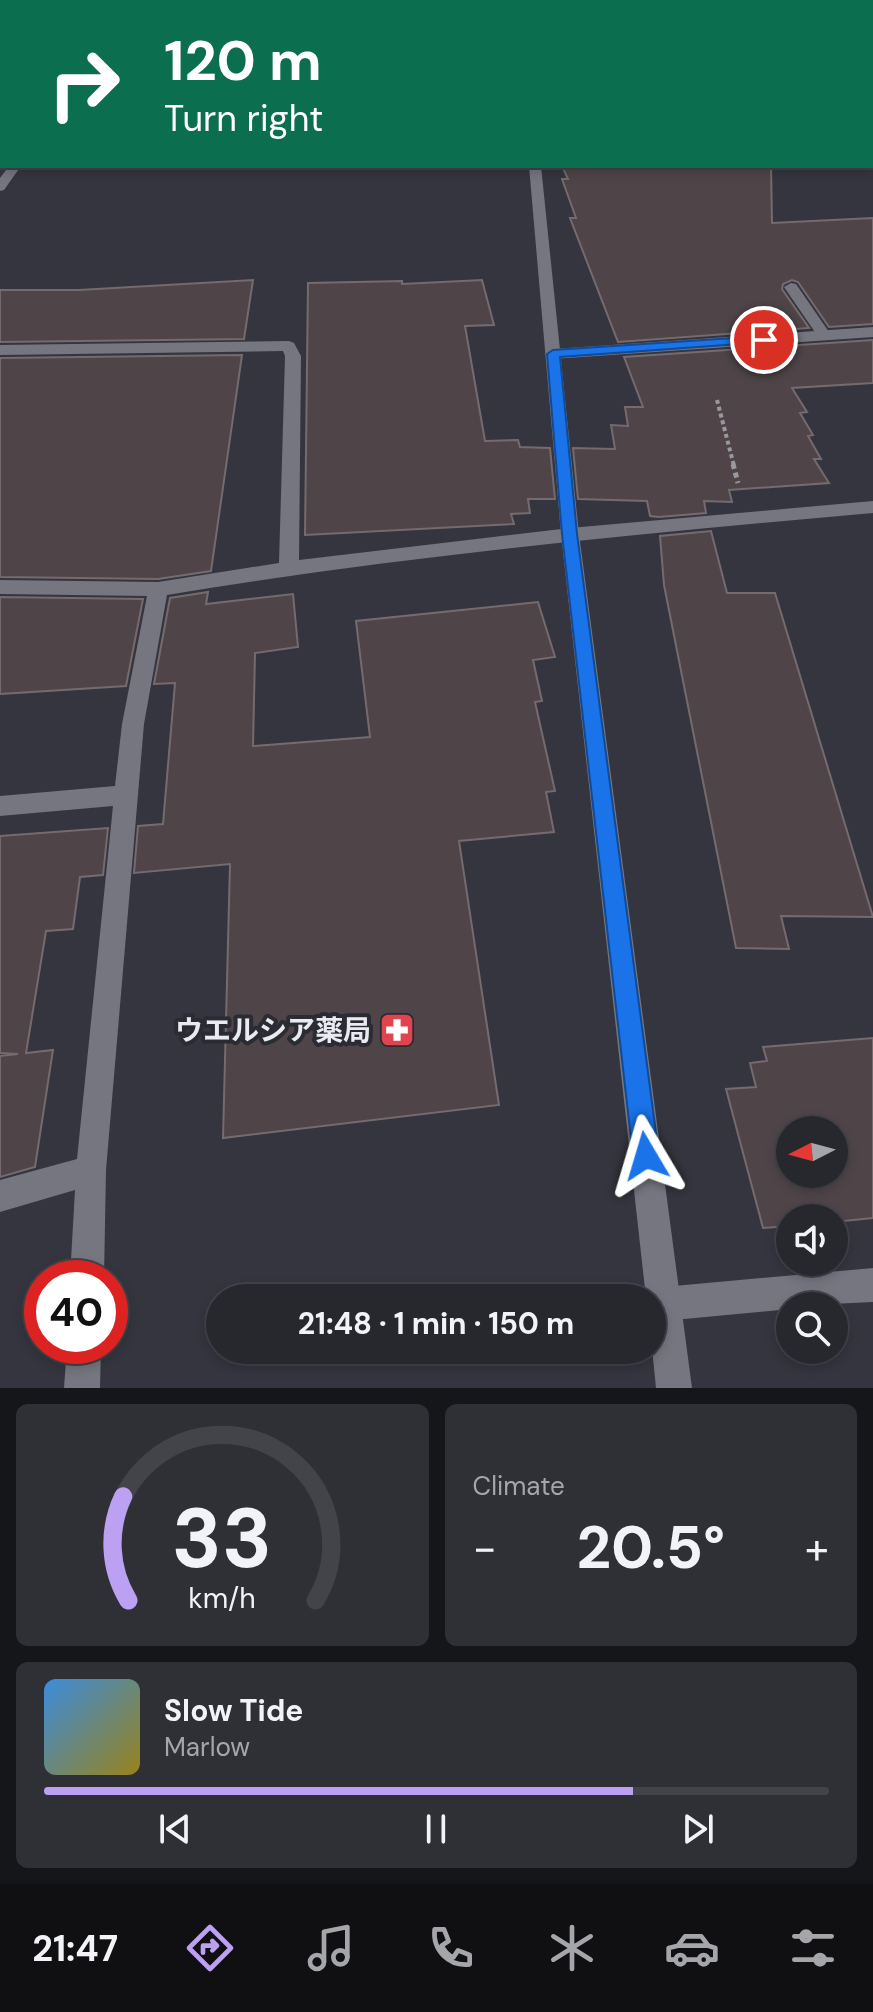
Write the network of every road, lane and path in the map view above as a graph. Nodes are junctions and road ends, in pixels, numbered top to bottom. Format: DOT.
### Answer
graph roads {
  1 [pos="14,168"];
  2 [pos="535,168"];
  3 [pos="0,187"];
  4 [pos="791,287"];
  5 [pos="873,332"];
  6 [pos="824,335"];
  7 [pos="0,350"];
  8 [pos="553,354"];
  9 [pos="717,400"];
  10 [pos="873,507"];
  11 [pos="747,519"];
  12 [pos="570,534"];
  13 [pos="289,568"];
  14 [pos="0,587"];
  15 [pos="158,589"];
  16 [pos="127,795"];
  17 [pos="0,806"];
  18 [pos="91,1170"];
  19 [pos="0,1196"];
  20 [pos="88,1260"];
  21 [pos="661,1284"];
  22 [pos="873,1285"];
  23 [pos="666,1304"];
  24 [pos="666,1327"];
  25 [pos="83,1364"];
  26 [pos="82,1388"];
  27 [pos="674,1388"];
  1 -- 3 [label="street"];
  2 -- 8 [label="street"];
  4 -- 6 [label="street"];
  5 -- 6 [label="street"];
  6 -- 8 [label="street"];
  7 -- 13 [label="street"];
  8 -- 12 [label="street"];
  9 -- 11 [label="path"];
  10 -- 11 [label="street"];
  11 -- 12 [label="street"];
  12 -- 13 [label="street"];
  12 -- 21 [label="street"];
  13 -- 15 [label="street"];
  14 -- 15 [label="street"];
  15 -- 16 [label="street"];
  16 -- 17 [label="street"];
  16 -- 18 [label="street"];
  18 -- 19 [label="street"];
  18 -- 20 [label="street"];
  22 -- 23 [label="street"];
  24 -- 27 [label="street"];
  25 -- 26 [label="street"];
}
